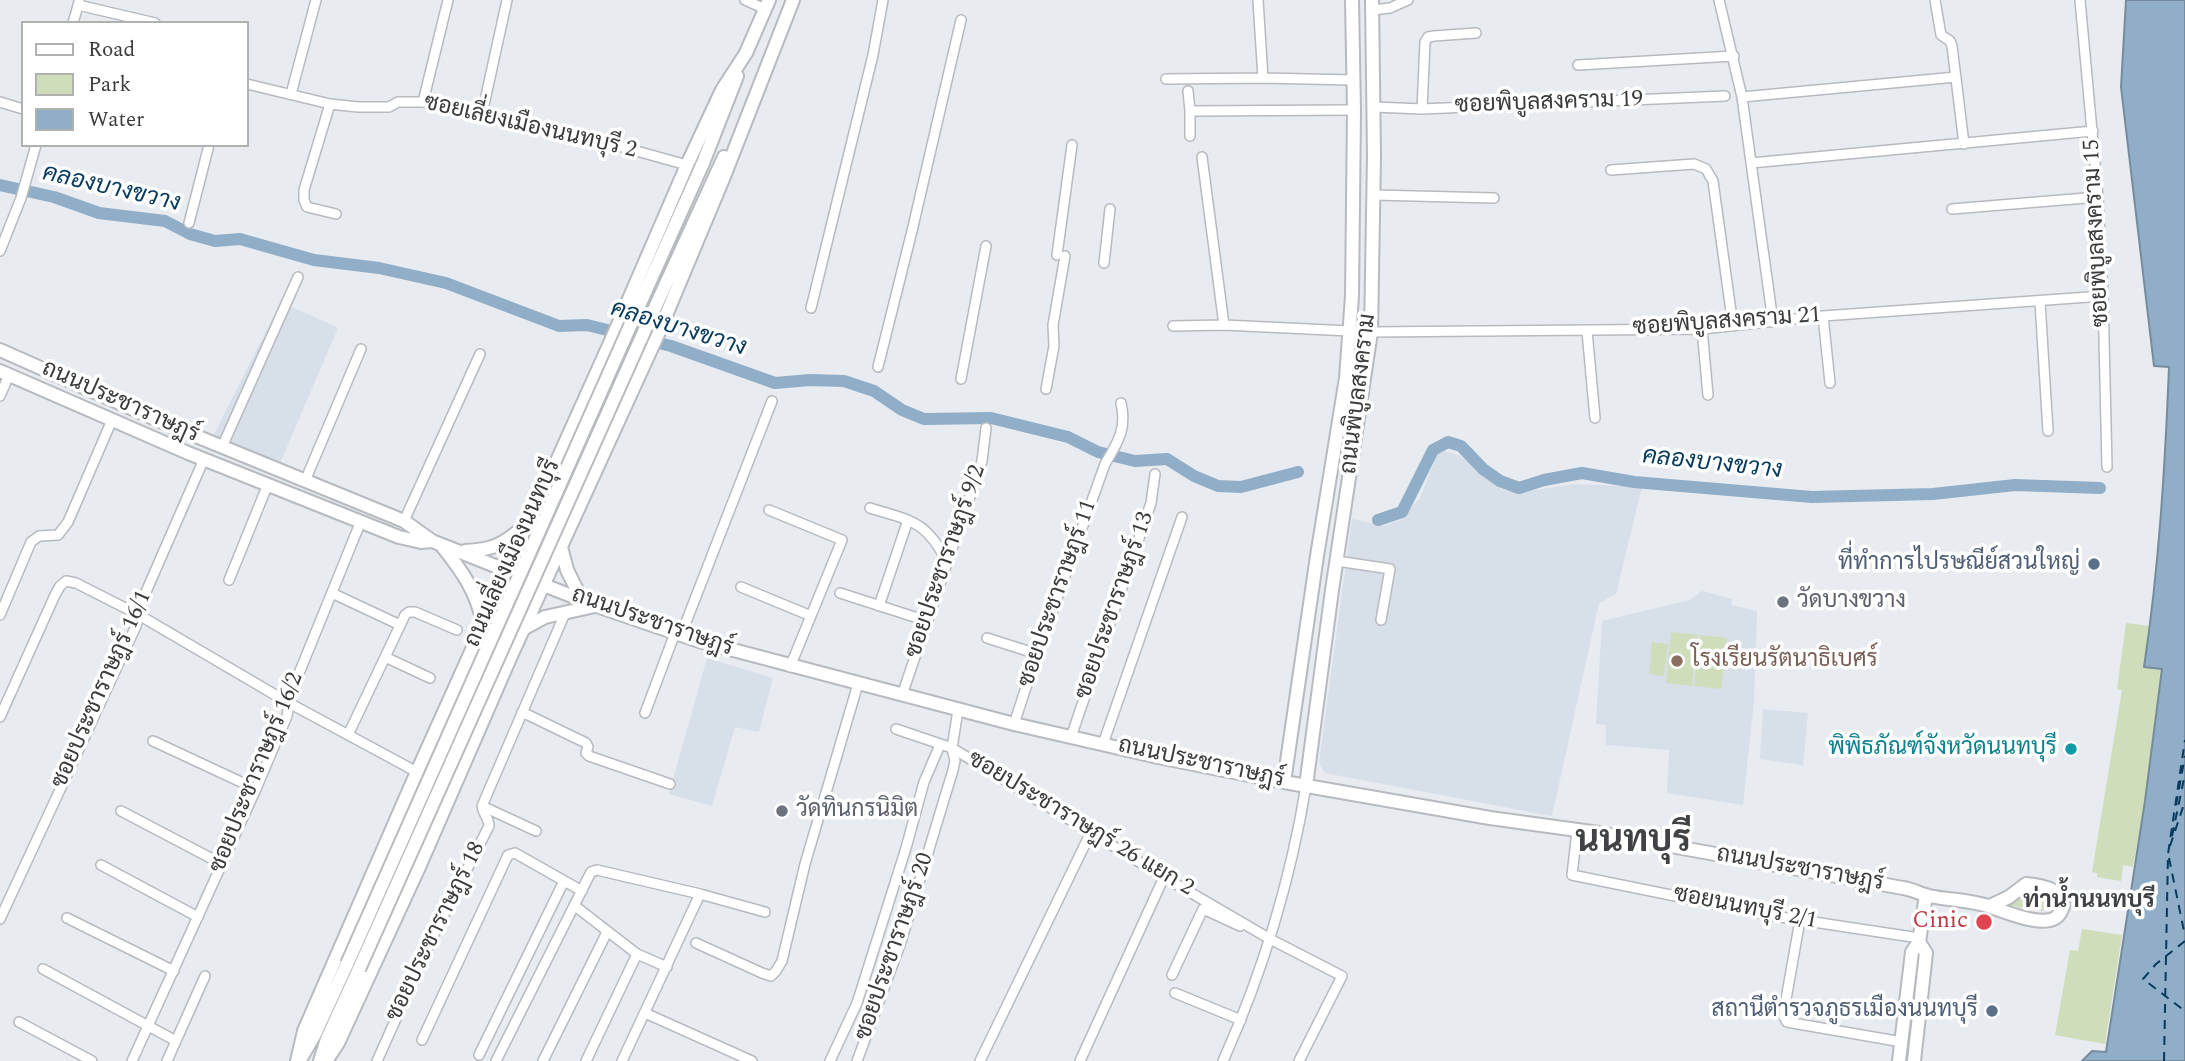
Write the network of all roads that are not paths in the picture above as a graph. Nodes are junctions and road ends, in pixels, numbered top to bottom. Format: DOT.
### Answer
graph roads {
  1 [pos="316,0"];
  2 [pos="448,0"];
  3 [pos="507,0"];
  4 [pos="745,0"];
  5 [pos="793,0"];
  6 [pos="883,0"];
  7 [pos="1258,0"];
  8 [pos="1352,0"];
  9 [pos="1408,0"];
  10 [pos="1719,0"];
  11 [pos="1936,0"];
  12 [pos="2080,0"];
  13 [pos="78,2"];
  14 [pos="767,4"];
  15 [pos="1372,5"];
  16 [pos="961,20"];
  17 [pos="73,21"];
  18 [pos="148,21"];
  19 [pos="1476,33"];
  20 [pos="746,53"];
  21 [pos="1734,56"];
  22 [pos="1578,65"];
  23 [pos="1956,77"];
  24 [pos="1263,78"];
  25 [pos="1166,79"];
  26 [pos="1353,80"];
  27 [pos="248,84"];
  28 [pos="760,85"];
  29 [pos="1188,91"];
  30 [pos="291,94"];
  31 [pos="1725,96"];
  32 [pos="1742,97"];
  33 [pos="0,102"];
  34 [pos="423,102"];
  35 [pos="330,104"];
  36 [pos="1374,107"];
  37 [pos="21,108"];
  38 [pos="1422,109"];
  39 [pos="1354,110"];
  40 [pos="1190,111"];
  41 [pos="482,114"];
  42 [pos="2093,131"];
  43 [pos="1190,136"];
  44 [pos="1964,144"];
  45 [pos="1072,145"];
  46 [pos="35,147"];
  47 [pos="208,147"];
  48 [pos="1202,156"];
  49 [pos="1751,163"];
  50 [pos="687,165"];
  51 [pos="1611,170"];
  52 [pos="1374,195"];
  53 [pos="2098,197"];
  54 [pos="1493,198"];
  55 [pos="1110,209"];
  56 [pos="1952,209"];
  57 [pos="336,214"];
  58 [pos="189,223"];
  59 [pos="986,246"];
  60 [pos="0,251"];
  61 [pos="1104,263"];
  62 [pos="298,277"];
  63 [pos="2103,296"];
  64 [pos="2039,302"];
  65 [pos="811,308"];
  66 [pos="1823,316"];
  67 [pos="1773,322"];
  68 [pos="1224,325"];
  69 [pos="1173,326"];
  70 [pos="1733,326"];
  71 [pos="1702,329"];
  72 [pos="1350,331"];
  73 [pos="1587,331"];
  74 [pos="1371,332"];
  75 [pos="361,349"];
  76 [pos="0,350"];
  77 [pos="480,354"];
  78 [pos="878,366"];
  79 [pos="4,373"];
  80 [pos="961,379"];
  81 [pos="1830,383"];
  82 [pos="1046,390"];
  83 [pos="1708,395"];
  84 [pos="0,396"];
  85 [pos="772,401"];
  86 [pos="1121,403"];
  87 [pos="1595,418"];
  88 [pos="112,420"];
  89 [pos="986,428"];
  90 [pos="2048,431"];
  91 [pos="222,447"];
  92 [pos="204,460"];
  93 [pos="2107,467"];
  94 [pos="1155,474"];
  95 [pos="305,481"];
  96 [pos="268,485"];
  97 [pos="870,508"];
  98 [pos="534,509"];
  99 [pos="769,510"];
  100 [pos="1182,516"];
  101 [pos="908,520"];
  102 [pos="572,521"];
  103 [pos="362,522"];
  104 [pos="404,522"];
  105 [pos="526,525"];
  106 [pos="436,542"];
  107 [pos="561,546"];
  108 [pos="461,552"];
  109 [pos="1336,561"];
  110 [pos="947,562"];
  111 [pos="506,570"];
  112 [pos="229,580"];
  113 [pos="544,586"];
  114 [pos="741,587"];
  115 [pos="334,593"];
  116 [pos="840,593"];
  117 [pos="582,600"];
  118 [pos="597,606"];
  119 [pos="879,606"];
  120 [pos="566,611"];
  121 [pos="0,615"];
  122 [pos="139,615"];
  123 [pos="811,615"];
  124 [pos="1381,620"];
  125 [pos="927,621"];
  126 [pos="483,624"];
  127 [pos="400,625"];
  128 [pos="523,629"];
  129 [pos="457,630"];
  130 [pos="678,634"];
  131 [pos="987,638"];
  132 [pos="473,646"];
  133 [pos="1037,654"];
  134 [pos="385,657"];
  135 [pos="510,658"];
  136 [pos="790,667"];
  137 [pos="430,678"];
  138 [pos="858,684"];
  139 [pos="902,695"];
  140 [pos="289,703"];
  141 [pos="958,710"];
  142 [pos="522,712"];
  143 [pos="645,713"];
  144 [pos="0,717"];
  145 [pos="1014,724"];
  146 [pos="897,729"];
  147 [pos="348,735"];
  148 [pos="1071,737"];
  149 [pos="153,741"];
  150 [pos="1104,744"];
  151 [pos="940,745"];
  152 [pos="952,748"];
  153 [pos="416,772"];
  154 [pos="1284,782"];
  155 [pos="670,784"];
  156 [pos="1306,786"];
  157 [pos="256,789"];
  158 [pos="482,806"];
  159 [pos="121,811"];
  160 [pos="536,831"];
  161 [pos="1577,831"];
  162 [pos="1090,834"];
  163 [pos="222,864"];
  164 [pos="101,865"];
  165 [pos="1164,877"];
  166 [pos="564,881"];
  167 [pos="582,891"];
  168 [pos="700,894"];
  169 [pos="1926,895"];
  170 [pos="575,906"];
  171 [pos="1990,906"];
  172 [pos="765,912"];
  173 [pos="1221,913"];
  174 [pos="198,917"];
  175 [pos="67,918"];
  176 [pos="0,919"];
  177 [pos="1800,920"];
  178 [pos="1240,926"];
  179 [pos="607,932"];
  180 [pos="1270,939"];
  181 [pos="1919,940"];
  182 [pos="696,943"];
  183 [pos="637,954"];
  184 [pos="353,966"];
  185 [pos="667,967"];
  186 [pos="43,969"];
  187 [pos="174,971"];
  188 [pos="1172,975"];
  189 [pos="205,976"];
  190 [pos="1175,993"];
  191 [pos="645,1013"];
  192 [pos="1241,1020"];
  193 [pos="19,1022"];
  194 [pos="149,1027"];
  195 [pos="422,1040"];
  196 [pos="176,1041"];
  197 [pos="1902,1042"];
  198 [pos="479,1055"];
  199 [pos="92,1061"];
  200 [pos="132,1061"];
  201 [pos="167,1061"];
  202 [pos="298,1061"];
  203 [pos="320,1061"];
  204 [pos="326,1061"];
  205 [pos="377,1061"];
  206 [pos="496,1061"];
  207 [pos="543,1061"];
  208 [pos="586,1061"];
  209 [pos="622,1061"];
  210 [pos="752,1061"];
  211 [pos="830,1061"];
  212 [pos="857,1061"];
  213 [pos="980,1061"];
  214 [pos="1080,1061"];
  215 [pos="1223,1061"];
  216 [pos="1299,1061"];
  217 [pos="1899,1061"];
  218 [pos="1914,1061"];
  1 -- 30 [label="street"];
  2 -- 34 [label="street"];
  3 -- 41 [label="street"];
  4 -- 14 [label="street"];
  5 -- 28 [label="main road, ถนนเลี่ยงเมืองนนทบุรี"];
  6 -- 65 [label="street"];
  7 -- 24 [label="street"];
  8 -- 26 [label="main road, ถนนพิบูลสงคราม"];
  9 -- 15 [label="street"];
  10 -- 21 [label="street"];
  11 -- 23 [label="street"];
  12 -- 42 [label="street, ซอยพิบูลสงคราม 15"];
  13 -- 17 [label="street"];
  13 -- 18 [label="street"];
  14 -- 20 [label="main road, ถนนเลี่ยงเมืองนนทบุรี"];
  15 -- 36 [label="main road, ถนนพิบูลสงคราม"];
  16 -- 78 [label="street"];
  19 -- 38 [label="street"];
  20 -- 50 [label="main road, ถนนเลี่ยงเมืองนนทบุรี"];
  20 -- 184 [label="main road, ถนนเลี่ยงเมืองนนทบุรี, bridge"];
  21 -- 22 [label="street"];
  21 -- 32 [label="street"];
  23 -- 32 [label="street"];
  23 -- 44 [label="street"];
  24 -- 25 [label="street"];
  24 -- 26 [label="street"];
  26 -- 39 [label="main road, ถนนพิบูลสงคราม"];
  27 -- 30 [label="street, ซอยเลี่ยงเมืองนนทบุรี 2"];
  28 -- 102 [label="main road, ถนนเลี่ยงเมืองนนทบุรี"];
  28 -- 184 [label="main road, ถนนเลี่ยงเมืองนนทบุรี, bridge"];
  29 -- 40 [label="street"];
  30 -- 35 [label="street, ซอยเลี่ยงเมืองนนทบุรี 2"];
  31 -- 38 [label="street, ซอยพิบูลสงคราม 19"];
  32 -- 49 [label="street"];
  33 -- 37 [label="street"];
  34 -- 35 [label="street, ซอยเลี่ยงเมืองนนทบุรี 2"];
  34 -- 41 [label="street, ซอยเลี่ยงเมืองนนทบุรี 2"];
  35 -- 57 [label="street"];
  36 -- 38 [label="street, ซอยพิบูลสงคราม 19"];
  36 -- 52 [label="main road, ถนนพิบูลสงคราม"];
  39 -- 40 [label="street"];
  39 -- 72 [label="main road, ถนนพิบูลสงคราม"];
  40 -- 43 [label="street"];
  41 -- 50 [label="street, ซอยเลี่ยงเมืองนนทบุรี 2"];
  42 -- 44 [label="street"];
  42 -- 53 [label="street, ซอยพิบูลสงคราม 15"];
  44 -- 49 [label="street"];
  45 -- 82 [label="street"];
  46 -- 60 [label="street"];
  47 -- 58 [label="street"];
  48 -- 68 [label="street"];
  49 -- 67 [label="street"];
  50 -- 98 [label="main road, ถนนเลี่ยงเมืองนนทบุรี"];
  51 -- 70 [label="street"];
  52 -- 54 [label="street"];
  52 -- 74 [label="main road, ถนนพิบูลสงคราม"];
  53 -- 56 [label="street"];
  53 -- 63 [label="street, ซอยพิบูลสงคราม 15"];
  55 -- 61 [label="street"];
  59 -- 80 [label="street"];
  62 -- 91 [label="street"];
  63 -- 64 [label="street, ซอยพิบูลสงคราม 21"];
  63 -- 93 [label="street, ซอยพิบูลสงคราม 15"];
  64 -- 66 [label="street, ซอยพิบูลสงคราม 21"];
  64 -- 90 [label="street"];
  66 -- 67 [label="street, ซอยพิบูลสงคราม 21"];
  66 -- 81 [label="street"];
  67 -- 70 [label="street, ซอยพิบูลสงคราม 21"];
  68 -- 69 [label="street, ซอยพิบูลสงคราม 21"];
  68 -- 72 [label="street, ซอยพิบูลสงคราม 21"];
  70 -- 71 [label="street, ซอยพิบูลสงคราม 21"];
  71 -- 73 [label="street, ซอยพิบูลสงคราม 21"];
  71 -- 83 [label="street"];
  72 -- 74 [label="street, ซอยพิบูลสงคราม 21"];
  72 -- 154 [label="main road, ถนนพิบูลสงคราม"];
  73 -- 74 [label="street, ซอยพิบูลสงคราม 21"];
  73 -- 87 [label="street"];
  74 -- 109 [label="main road, ถนนพิบูลสงคราม"];
  75 -- 95 [label="street"];
  76 -- 91 [label="main road, ถนนประชาราษฎร์"];
  77 -- 104 [label="street"];
  79 -- 84 [label="street"];
  79 -- 88 [label="main road, ถนนประชาราษฎร์"];
  85 -- 130 [label="street"];
  86 -- 133 [label="street, ซอยประชาราษฎร์ 11"];
  88 -- 92 [label="main road, ถนนประชาราษฎร์"];
  88 -- 121 [label="street"];
  89 -- 110 [label="street, ซอยประชาราษฎร์ 9/2"];
  91 -- 95 [label="main road, ถนนประชาราษฎร์"];
  92 -- 96 [label="main road, ถนนประชาราษฎร์"];
  92 -- 122 [label="street, ซอยประชาราษฎร์ 16/1"];
  94 -- 148 [label="street, ซอยประชาราษฎร์ 13"];
  95 -- 104 [label="main road, ถนนประชาราษฎร์"];
  96 -- 103 [label="main road, ถนนประชาราษฎร์"];
  96 -- 112 [label="street"];
  97 -- 101 [label="street"];
  98 -- 102 [label="main road"];
  98 -- 105 [label="main road, ถนนเลี่ยงเมืองนนทบุรี"];
  99 -- 123 [label="street"];
  100 -- 150 [label="street"];
  101 -- 110 [label="street"];
  101 -- 119 [label="street"];
  102 -- 107 [label="main road, ถนนเลี่ยงเมืองนนทบุรี"];
  103 -- 106 [label="main road, ถนนประชาราษฎร์"];
  103 -- 115 [label="street, ซอยประชาราษฎร์ 16/2"];
  104 -- 106 [label="main road, ถนนประชาราษฎร์"];
  105 -- 108 [label="main road"];
  105 -- 111 [label="main road, ถนนเลี่ยงเมืองนนทบุรี"];
  106 -- 108 [label="main road, ถนนประชาราษฎร์"];
  106 -- 126 [label="main road"];
  107 -- 113 [label="main road, ถนนเลี่ยงเมืองนนทบุรี"];
  107 -- 117 [label="main road"];
  108 -- 111 [label="main road, ถนนประชาราษฎร์"];
  109 -- 124 [label="street"];
  109 -- 156 [label="main road, ถนนพิบูลสงคราม"];
  110 -- 125 [label="street, ซอยประชาราษฎร์ 9/2"];
  111 -- 113 [label="main road, ถนนประชาราษฎร์"];
  111 -- 126 [label="main road, ถนนเลี่ยงเมืองนนทบุรี"];
  113 -- 117 [label="main road, ถนนประชาราษฎร์"];
  113 -- 128 [label="main road, ถนนเลี่ยงเมืองนนทบุรี"];
  114 -- 123 [label="street"];
  115 -- 127 [label="street"];
  115 -- 140 [label="street, ซอยประชาราษฎร์ 16/2"];
  116 -- 119 [label="street"];
  117 -- 118 [label="main road, ถนนประชาราษฎร์"];
  118 -- 120 [label="main road"];
  118 -- 130 [label="main road, ถนนประชาราษฎร์"];
  119 -- 125 [label="street"];
  120 -- 128 [label="main road"];
  120 -- 142 [label="street, ซอยประชาราษฎร์ 18"];
  122 -- 140 [label="street"];
  122 -- 144 [label="street"];
  122 -- 176 [label="street, ซอยประชาราษฎร์ 16/1"];
  123 -- 136 [label="street"];
  125 -- 139 [label="street, ซอยประชาราษฎร์ 9/2"];
  126 -- 132 [label="main road, ถนนเลี่ยงเมืองนนทบุรี"];
  127 -- 129 [label="street"];
  127 -- 134 [label="street"];
  128 -- 135 [label="main road, ถนนเลี่ยงเมืองนนทบุรี"];
  130 -- 136 [label="main road, ถนนประชาราษฎร์"];
  130 -- 143 [label="street"];
  131 -- 133 [label="street"];
  132 -- 135 [label="main road"];
  132 -- 153 [label="main road, ถนนเลี่ยงเมืองนนทบุรี"];
  133 -- 145 [label="street, ซอยประชาราษฎร์ 11"];
  134 -- 137 [label="street"];
  134 -- 147 [label="street"];
  135 -- 204 [label="main road, ถนนเลี่ยงเมืองนนทบุรี"];
  136 -- 138 [label="main road, ถนนประชาราษฎร์"];
  138 -- 139 [label="main road, ถนนประชาราษฎร์"];
  138 -- 182 [label="street"];
  139 -- 141 [label="main road, ถนนประชาราษฎร์"];
  140 -- 147 [label="street"];
  140 -- 157 [label="street, ซอยประชาราษฎร์ 16/2"];
  141 -- 145 [label="main road, ถนนประชาราษฎร์"];
  141 -- 152 [label="street, ซอยประชาราษฎร์ 20"];
  142 -- 155 [label="street"];
  142 -- 158 [label="street, ซอยประชาราษฎร์ 18"];
  145 -- 148 [label="main road, ถนนประชาราษฎร์"];
  146 -- 151 [label="street, ซอยประชาราษฎร์ 26 แยก 2"];
  147 -- 153 [label="street"];
  148 -- 150 [label="main road, ถนนประชาราษฎร์"];
  149 -- 157 [label="street"];
  150 -- 154 [label="main road, ถนนประชาราษฎร์"];
  151 -- 152 [label="street, ซอยประชาราษฎร์ 26 แยก 2"];
  151 -- 211 [label="street"];
  152 -- 162 [label="street, ซอยประชาราษฎร์ 26 แยก 2"];
  152 -- 212 [label="street, ซอยประชาราษฎร์ 20"];
  153 -- 202 [label="main road, ถนนเลี่ยงเมืองนนทบุรี"];
  154 -- 156 [label="main road, ถนนประชาราษฎร์"];
  156 -- 161 [label="main road, ถนนประชาราษฎร์"];
  156 -- 180 [label="street"];
  157 -- 163 [label="street, ซอยประชาราษฎร์ 16/2"];
  158 -- 160 [label="street"];
  158 -- 205 [label="street, ซอยประชาราษฎร์ 18"];
  159 -- 163 [label="street"];
  161 -- 169 [label="main road, ถนนประชาราษฎร์"];
  161 -- 177 [label="street, ซอยนนทบุรี 2/1"];
  162 -- 165 [label="street, ซอยประชาราษฎร์ 26 แยก 2"];
  162 -- 213 [label="street"];
  163 -- 174 [label="street, ซอยประชาราษฎร์ 16/2"];
  164 -- 174 [label="street"];
  165 -- 173 [label="street, ซอยประชาราษฎร์ 26 แยก 2"];
  165 -- 214 [label="street"];
  166 -- 167 [label="street"];
  166 -- 195 [label="street"];
  166 -- 198 [label="street"];
  167 -- 168 [label="street"];
  167 -- 170 [label="street"];
  168 -- 172 [label="street"];
  168 -- 185 [label="street"];
  169 -- 171 [label="main road, ถนนประชาราษฎร์"];
  169 -- 181 [label="main road"];
  170 -- 179 [label="street"];
  170 -- 206 [label="street"];
  171 -- 171 [label="main road, ถนนประชาราษฎร์"];
  173 -- 178 [label="street"];
  173 -- 180 [label="street, ซอยประชาราษฎร์ 26 แยก 2"];
  173 -- 188 [label="street"];
  174 -- 187 [label="street, ซอยประชาราษฎร์ 16/2"];
  175 -- 187 [label="street"];
  177 -- 181 [label="street, ซอยนนทบุรี 2/1"];
  177 -- 197 [label="street"];
  179 -- 183 [label="street"];
  179 -- 207 [label="street"];
  180 -- 192 [label="street"];
  180 -- 216 [label="street, ซอยประชาราษฎร์ 26 แยก 2"];
  181 -- 197 [label="main road"];
  181 -- 218 [label="main road"];
  183 -- 185 [label="street"];
  183 -- 208 [label="street"];
  184 -- 202 [label="main road, ถนนเลี่ยงเมืองนนทบุรี"];
  184 -- 203 [label="main road, ถนนเลี่ยงเมืองนนทบุรี"];
  185 -- 191 [label="street"];
  186 -- 194 [label="street"];
  187 -- 194 [label="street, ซอยประชาราษฎร์ 16/2"];
  189 -- 196 [label="street"];
  190 -- 192 [label="street"];
  191 -- 209 [label="street"];
  191 -- 210 [label="street"];
  192 -- 215 [label="street"];
  193 -- 199 [label="street"];
  194 -- 196 [label="street"];
  194 -- 200 [label="street, ซอยประชาราษฎร์ 16/2"];
  196 -- 201 [label="street"];
  197 -- 217 [label="main road"];
}
